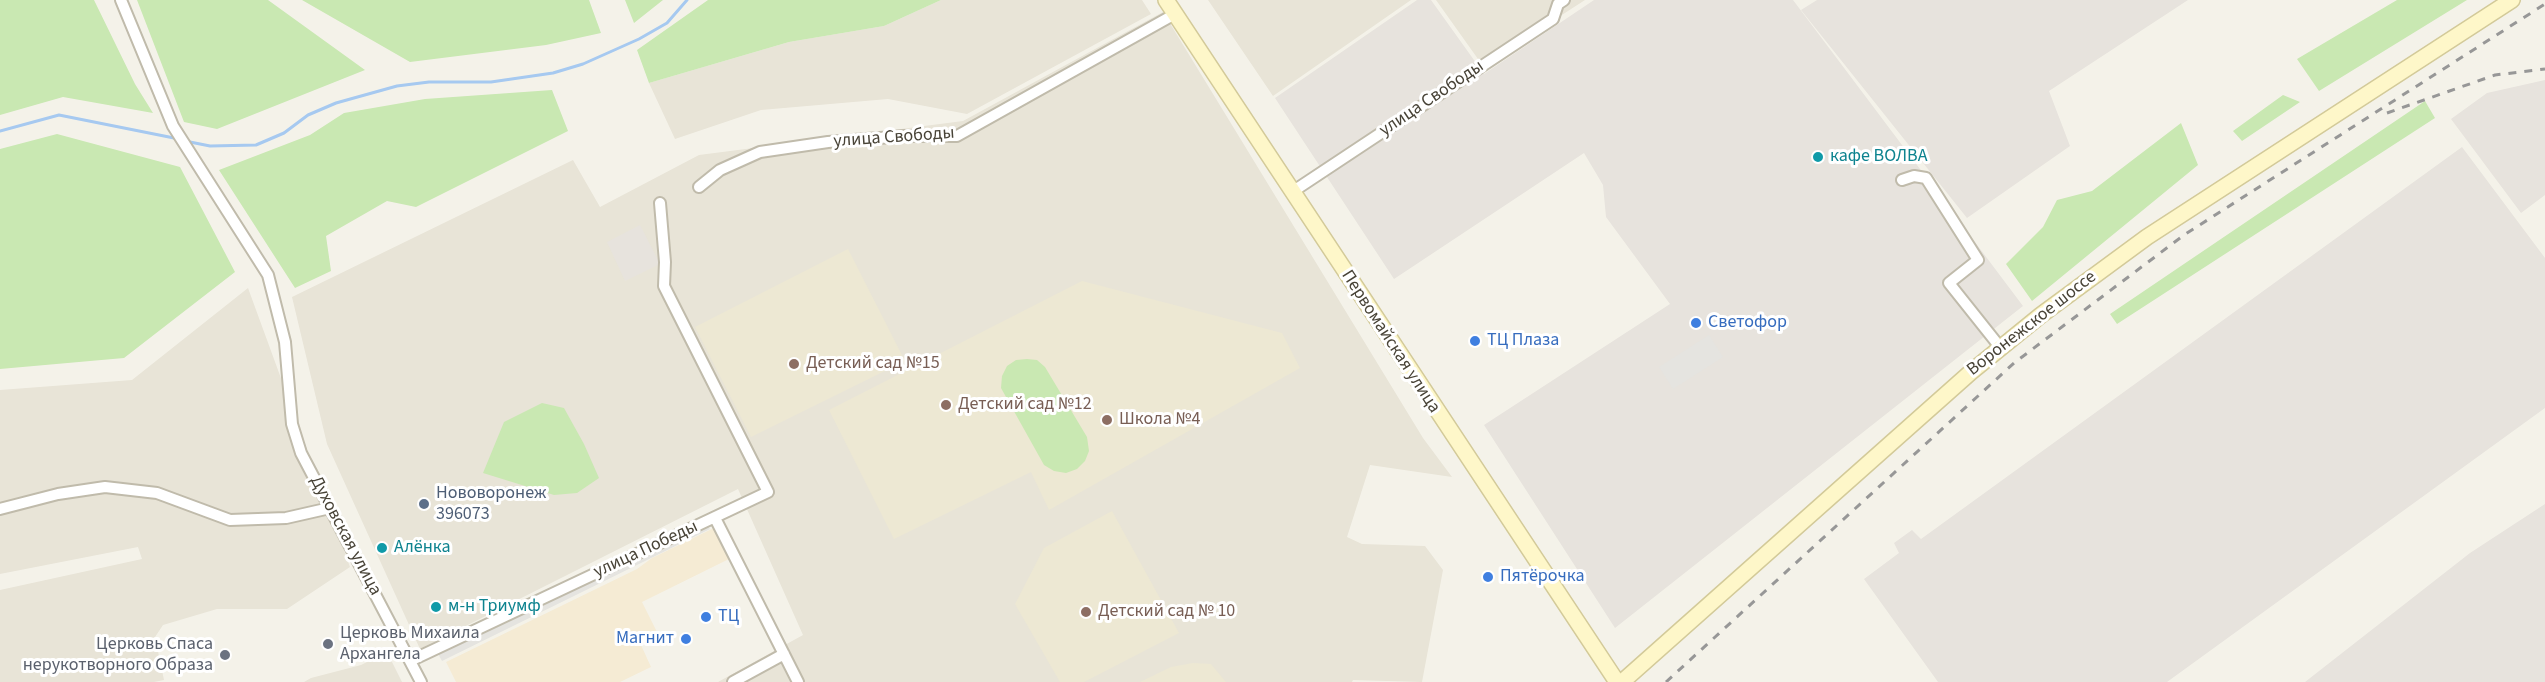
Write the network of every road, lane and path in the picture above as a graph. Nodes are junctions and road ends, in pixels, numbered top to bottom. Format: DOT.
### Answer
graph roads {
  1 [pos="121,0"];
  2 [pos="1166,0"];
  3 [pos="1564,0"];
  4 [pos="2512,0"];
  5 [pos="1175,14"];
  6 [pos="1902,180"];
  7 [pos="699,186"];
  8 [pos="1292,192"];
  9 [pos="660,203"];
  10 [pos="2000,347"];
  11 [pos="330,508"];
  12 [pos="0,509"];
  13 [pos="716,518"];
  14 [pos="784,654"];
  15 [pos="410,661"];
  16 [pos="421,682"];
  17 [pos="733,682"];
  18 [pos="798,682"];
  19 [pos="1617,682"];
  20 [pos="1622,682"];
  1 -- 11 [label="street, Духовская улица"];
  2 -- 5 [label="main road, Первомайская улица"];
  3 -- 8 [label="street, улица Свободы"];
  4 -- 10 [label="main road, Воронежское шоссе"];
  5 -- 7 [label="street, улица Свободы"];
  5 -- 8 [label="main road, Первомайская улица"];
  6 -- 10 [label="street"];
  8 -- 19 [label="main road, Первомайская улица"];
  9 -- 13 [label="street"];
  10 -- 20 [label="main road, Воронежское шоссе"];
  11 -- 12 [label="street"];
  11 -- 15 [label="street, Духовская улица"];
  13 -- 14 [label="street, улица Победы"];
  13 -- 15 [label="street, улица Победы"];
  14 -- 17 [label="street"];
  14 -- 18 [label="street, улица Победы"];
  15 -- 16 [label="street, Духовская улица"];
}
